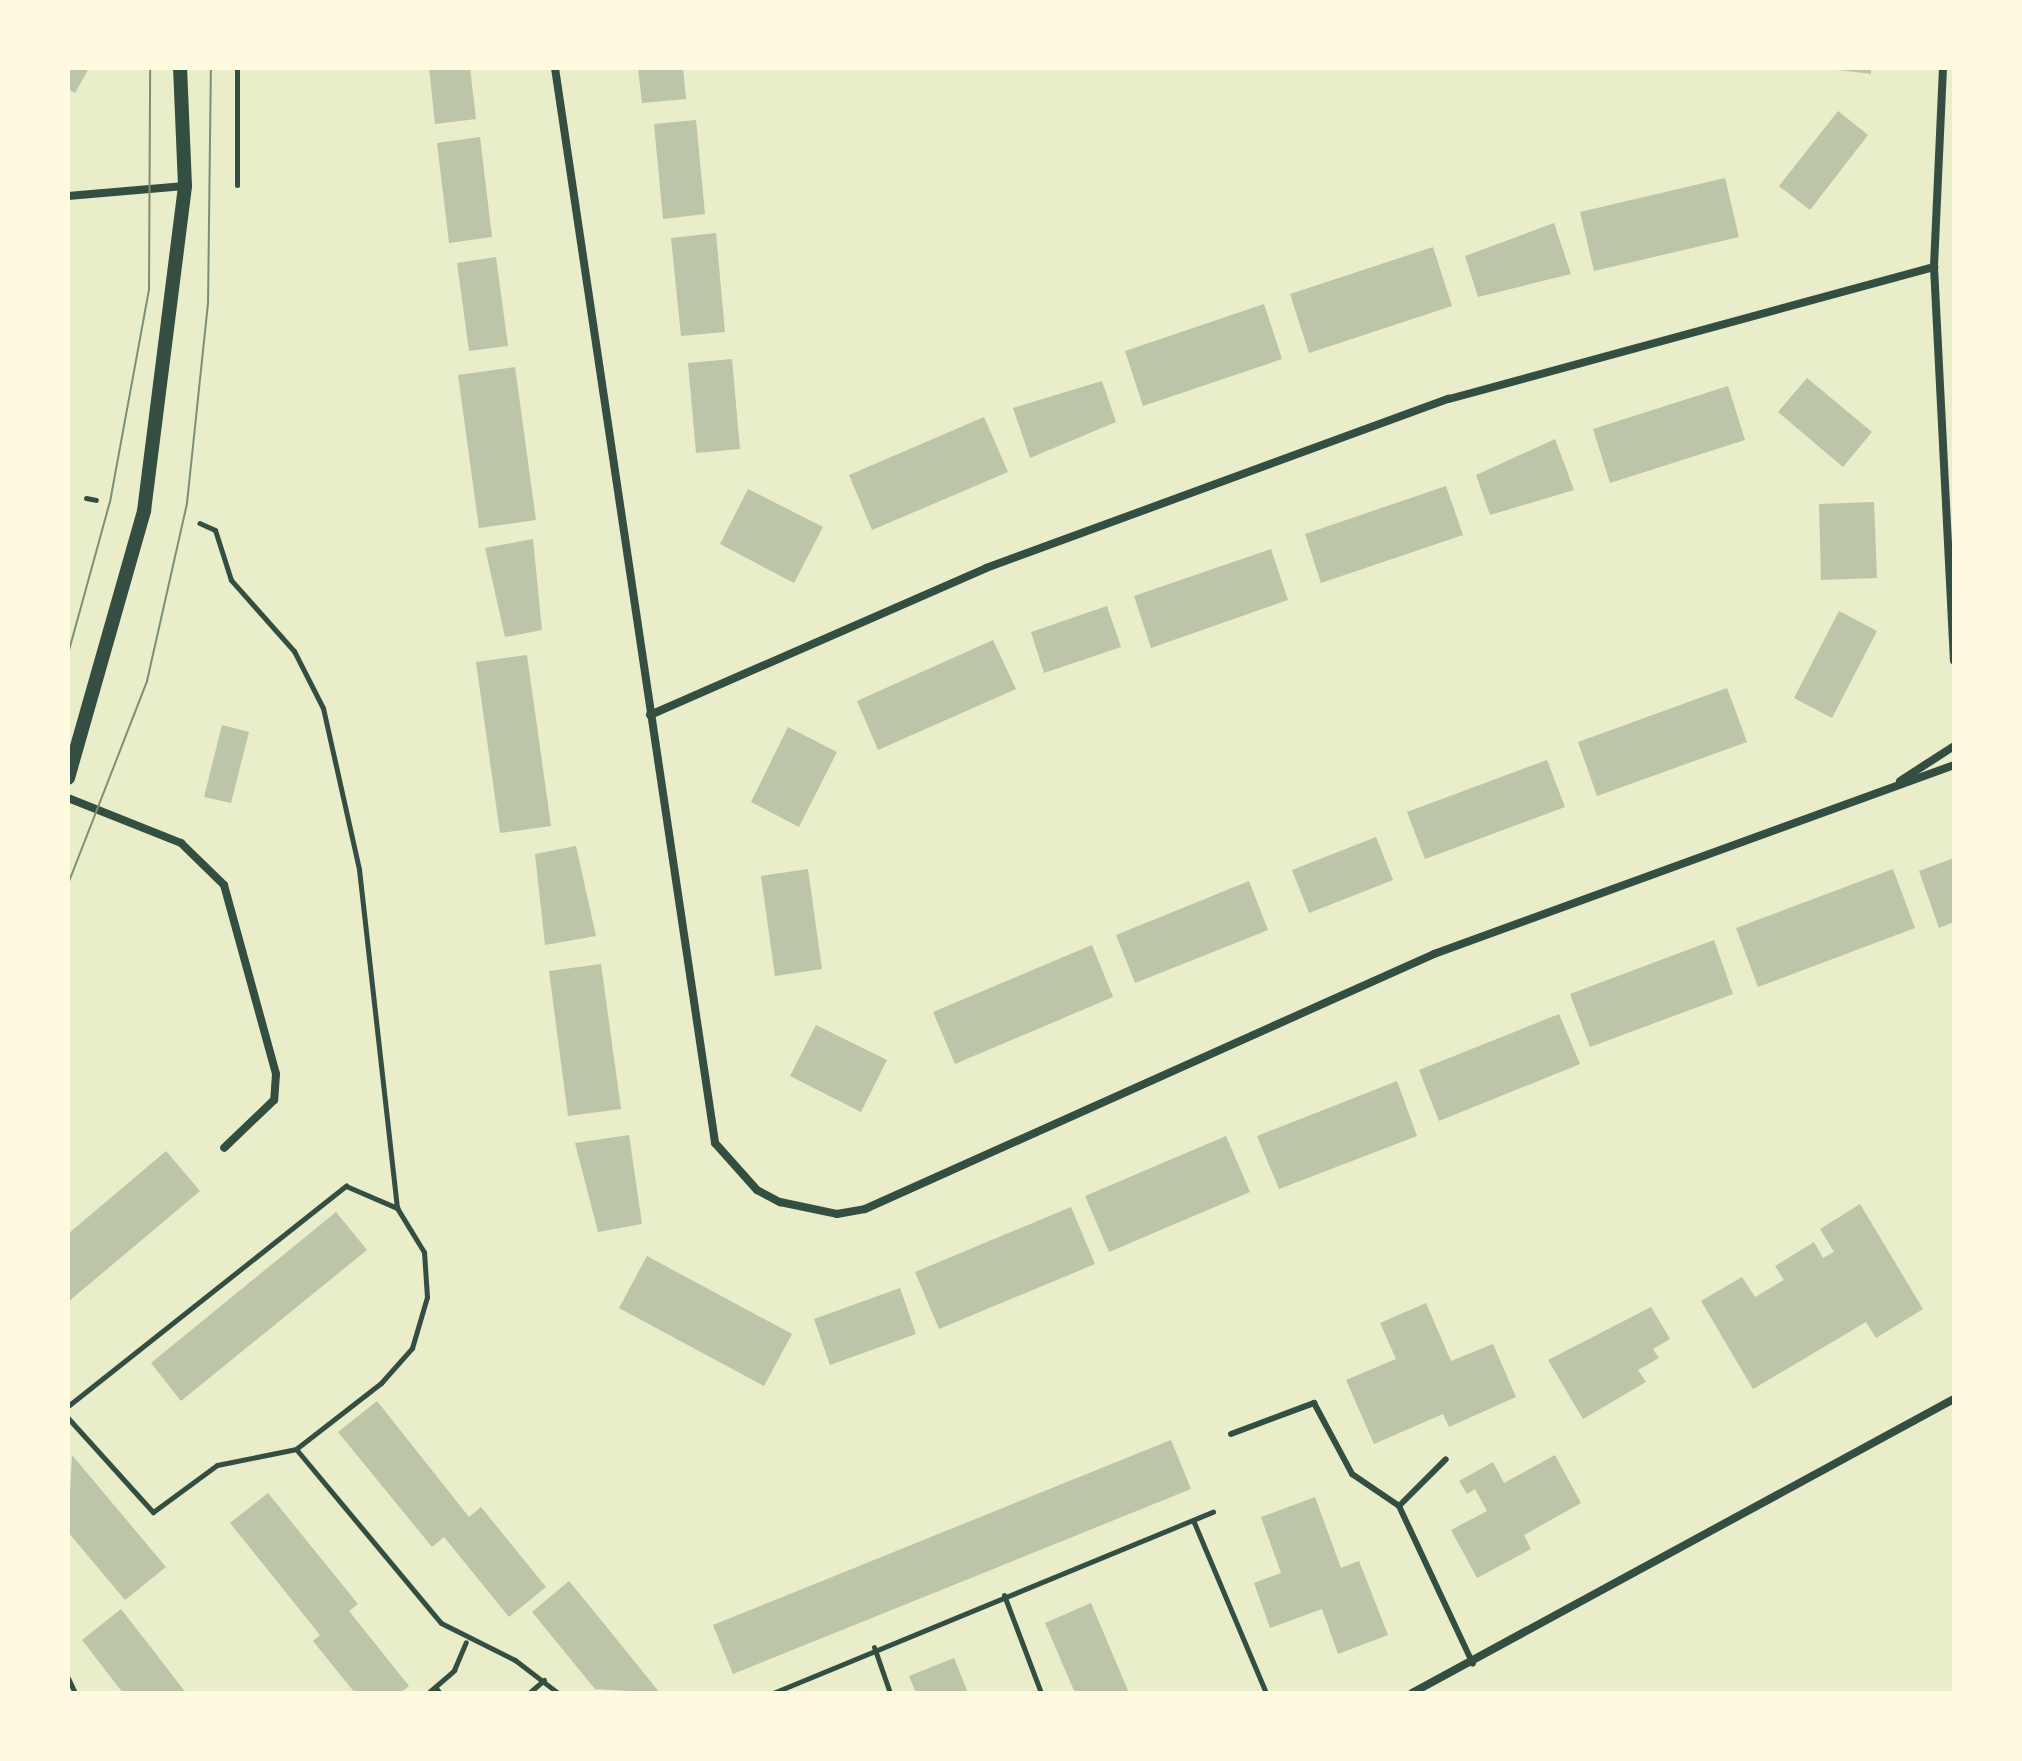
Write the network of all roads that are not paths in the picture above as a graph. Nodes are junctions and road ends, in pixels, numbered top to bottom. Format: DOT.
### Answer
graph roads {
  1 [pos="180,68"];
  2 [pos="555,68"];
  3 [pos="1943,68"];
  4 [pos="185,186"];
  5 [pos="68,196"];
  6 [pos="1934,267"];
  7 [pos="1954,660"];
  8 [pos="650,715"];
  9 [pos="1954,746"];
  10 [pos="1954,765"];
  11 [pos="68,778"];
  12 [pos="1889,787"];
  13 [pos="68,798"];
  14 [pos="224,1148"];
  15 [pos="1954,1399"];
  16 [pos="1231,1434"];
  17 [pos="1446,1459"];
  18 [pos="1399,1506"];
  19 [pos="1473,1664"];
  20 [pos="1412,1693"];
  1 -- 4 [label="street"];
  2 -- 8 [label="street"];
  3 -- 6 [label="street"];
  4 -- 5 [label="street"];
  4 -- 11 [label="street"];
  6 -- 7 [label="street"];
  6 -- 8 [label="street"];
  8 -- 12 [label="street"];
  9 -- 12 [label="street"];
  10 -- 12 [label="street"];
  13 -- 14 [label="street"];
  15 -- 19 [label="street"];
  16 -- 18 [label="lane"];
  17 -- 18 [label="lane"];
  18 -- 19 [label="lane"];
  19 -- 20 [label="street"];
}
